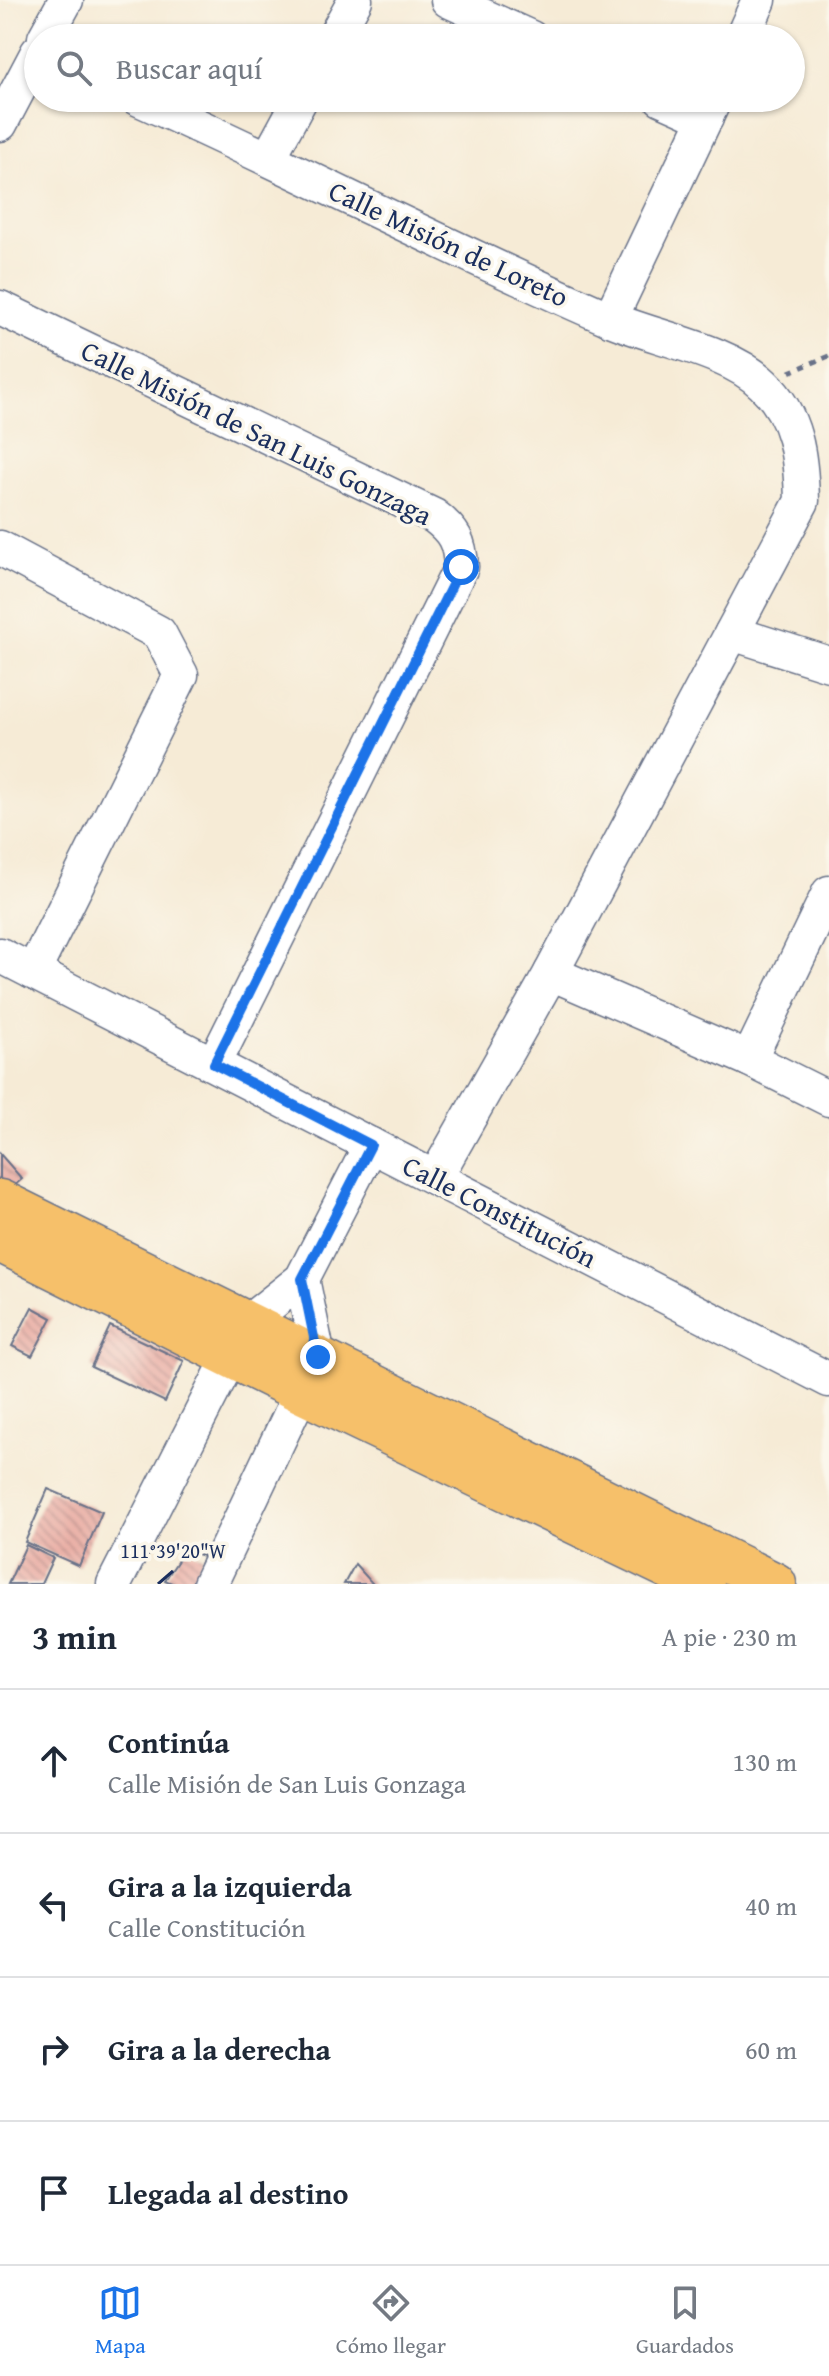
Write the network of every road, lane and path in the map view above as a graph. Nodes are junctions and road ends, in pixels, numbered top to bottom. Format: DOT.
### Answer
graph roads {
  1 [pos="66,0"];
  2 [pos="355,0"];
  3 [pos="448,0"];
  4 [pos="759,0"];
  5 [pos="53,24"];
  6 [pos="342,24"];
  7 [pos="500,24"];
  8 [pos="748,24"];
  9 [pos="24,79"];
  10 [pos="168,112"];
  11 [pos="293,112"];
  12 [pos="709,112"];
  13 [pos="0,124"];
  14 [pos="269,157"];
  15 [pos="0,308"];
  16 [pos="610,319"];
  17 [pos="829,356"];
  18 [pos="763,384"];
  19 [pos="0,548"];
  20 [pos="732,633"];
  21 [pos="829,664"];
  22 [pos="829,893"];
  23 [pos="0,955"];
  24 [pos="33,972"];
  25 [pos="551,973"];
  26 [pos="749,1059"];
  27 [pos="214,1064"];
  28 [pos="829,1099"];
  29 [pos="371,1145"];
  30 [pos="435,1178"];
  31 [pos="0,1201"];
  32 [pos="0,1241"];
  33 [pos="302,1279"];
  34 [pos="240,1339"];
  35 [pos="310,1375"];
  36 [pos="829,1380"];
  37 [pos="114,1584"];
  38 [pos="210,1584"];
  39 [pos="703,1584"];
  40 [pos="775,1584"];
  1 -- 5 [label="street"];
  2 -- 6 [label="street"];
  3 -- 7 [label="street"];
  4 -- 8 [label="street"];
  9 -- 13 [label="street"];
  10 -- 14 [label="street, Calle Misión de Loreto"];
  11 -- 14 [label="street"];
  12 -- 16 [label="street"];
  14 -- 16 [label="street, Calle Misión de Loreto"];
  15 -- 27 [label="street, Calle Misión de San Luis Gonzaga"];
  16 -- 18 [label="street, Calle Misión de Loreto"];
  17 -- 18 [label="path"];
  18 -- 20 [label="street"];
  19 -- 24 [label="street"];
  20 -- 21 [label="street"];
  20 -- 25 [label="street"];
  22 -- 26 [label="street"];
  23 -- 24 [label="street, Calle Constitución"];
  24 -- 27 [label="street, Calle Constitución"];
  25 -- 26 [label="street"];
  25 -- 30 [label="street"];
  26 -- 28 [label="street"];
  27 -- 29 [label="street, Calle Constitución"];
  29 -- 30 [label="street, Calle Constitución"];
  29 -- 33 [label="street"];
  30 -- 36 [label="street, Calle Constitución"];
  31 -- 34 [label="main road"];
  32 -- 34 [label="main road"];
  33 -- 34 [label="street"];
  33 -- 35 [label="street"];
  34 -- 35 [label="main road"];
  34 -- 37 [label="street"];
  35 -- 38 [label="street"];
  35 -- 39 [label="main road"];
  35 -- 40 [label="main road"];
}
